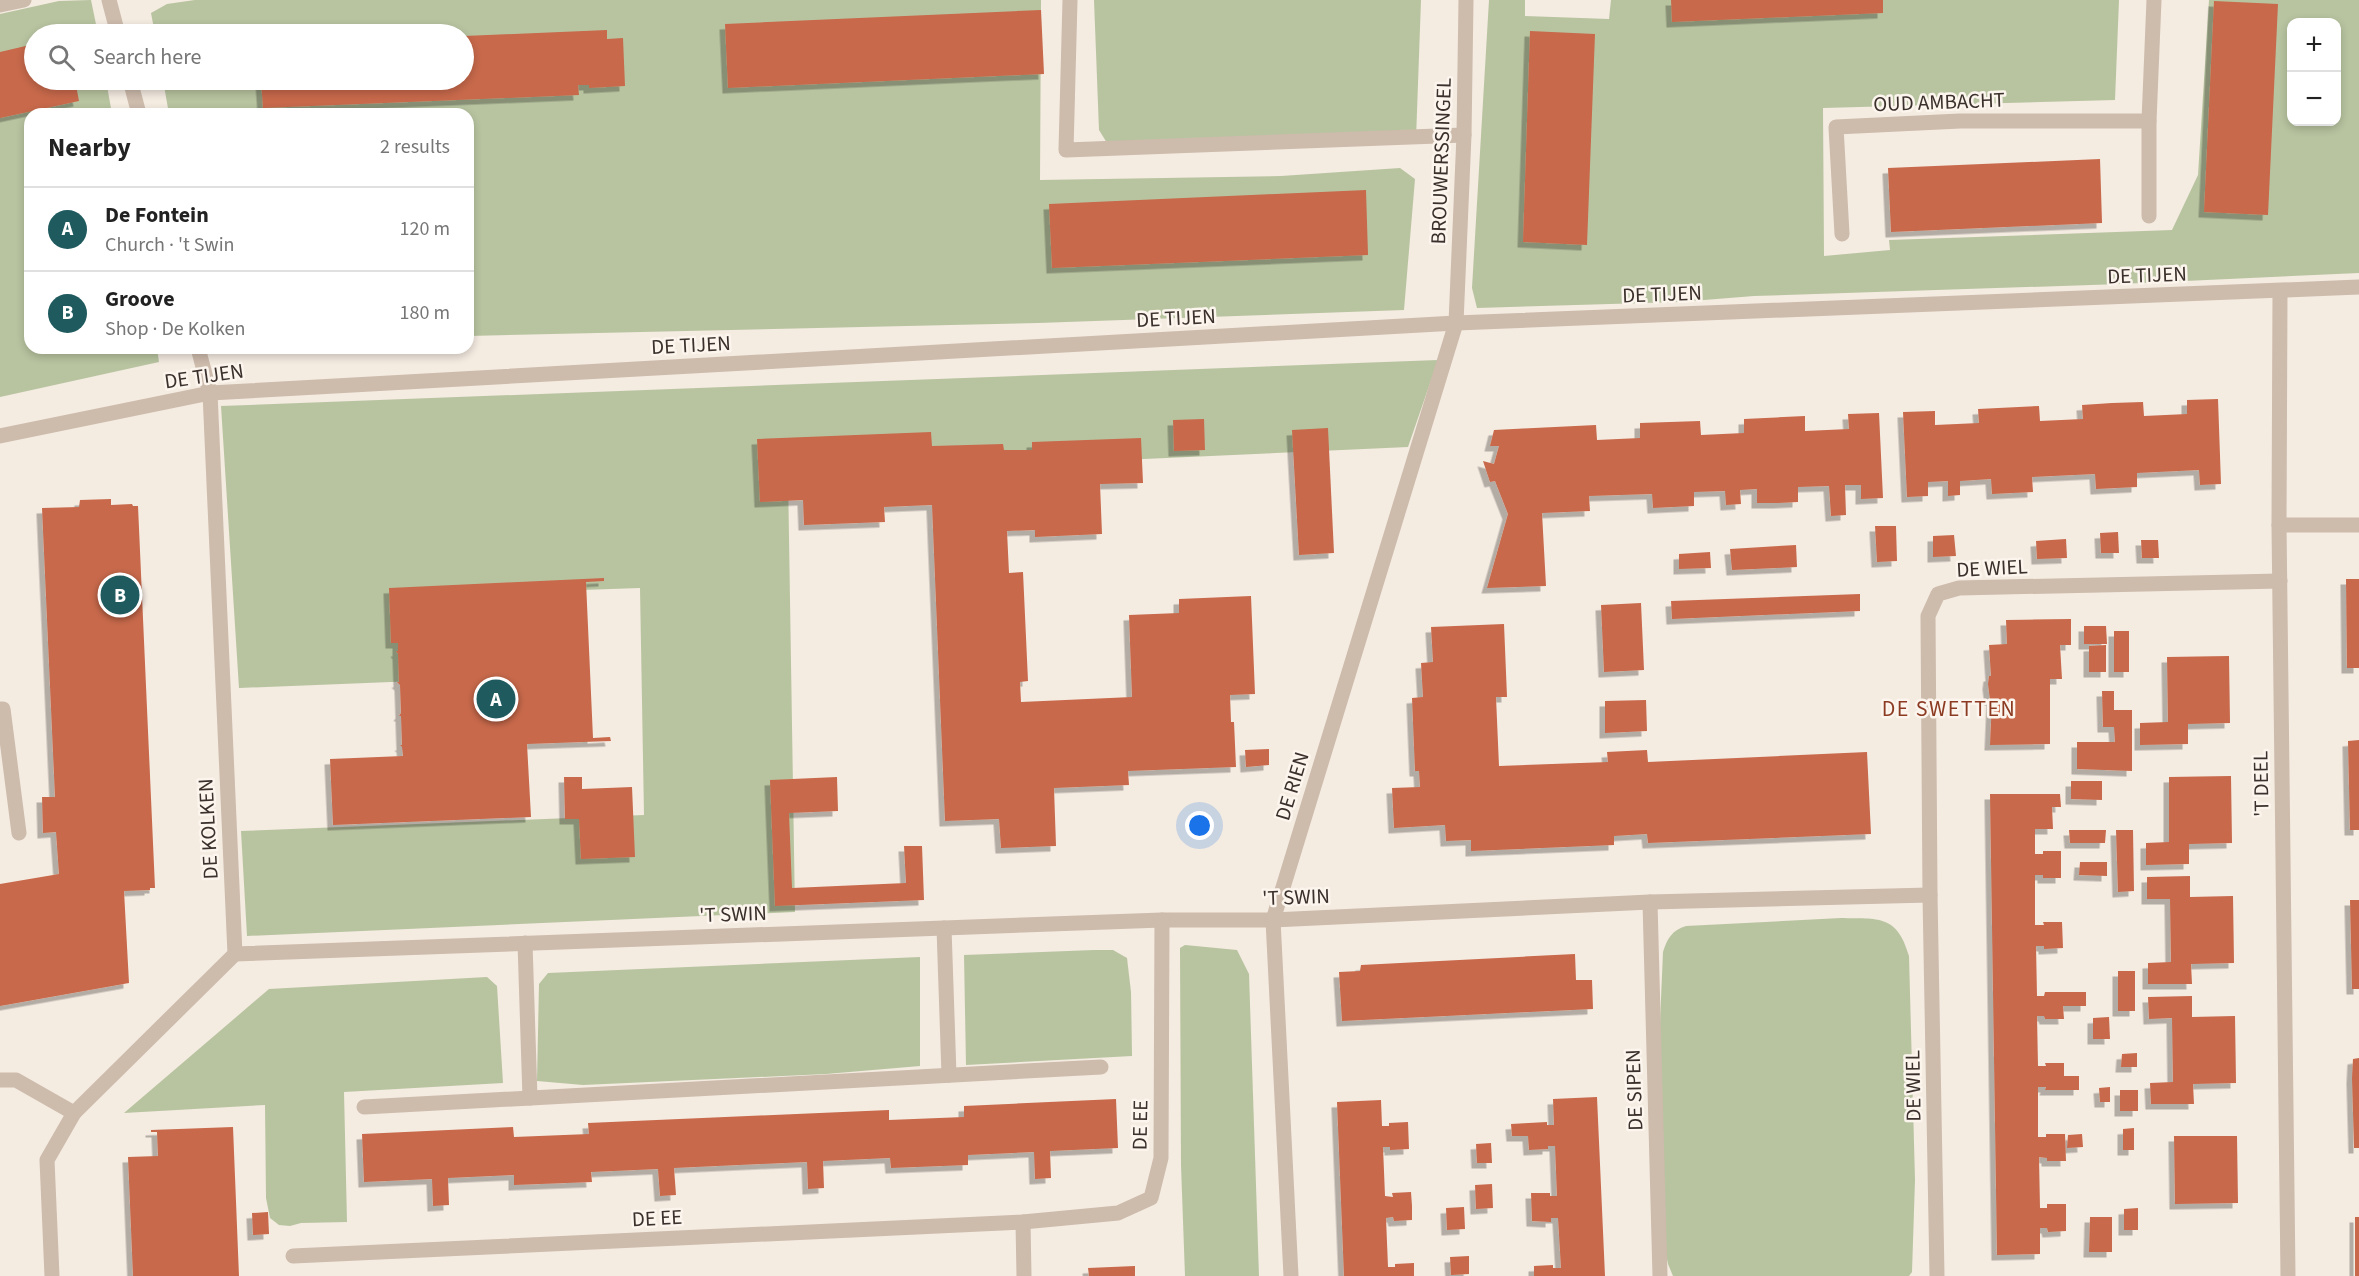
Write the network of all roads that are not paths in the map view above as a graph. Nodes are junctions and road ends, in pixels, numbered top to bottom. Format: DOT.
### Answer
graph roads {
  1 [pos="24,0"];
  2 [pos="110,0"];
  3 [pos="1070,0"];
  4 [pos="1466,0"];
  5 [pos="2154,0"];
  6 [pos="0,5"];
  7 [pos="116,24"];
  8 [pos="133,90"];
  9 [pos="137,108"];
  10 [pos="2149,121"];
  11 [pos="1464,135"];
  12 [pos="2150,216"];
  13 [pos="1842,234"];
  14 [pos="2359,287"];
  15 [pos="2280,291"];
  16 [pos="1456,323"];
  17 [pos="200,354"];
  18 [pos="210,393"];
  19 [pos="0,436"];
  20 [pos="2279,525"];
  21 [pos="2359,525"];
  22 [pos="2280,580"];
  23 [pos="0,709"];
  24 [pos="19,832"];
  25 [pos="1930,895"];
  26 [pos="1650,902"];
  27 [pos="1162,920"];
  28 [pos="1273,920"];
  29 [pos="944,928"];
  30 [pos="525,943"];
  31 [pos="235,954"];
  32 [pos="1101,1067"];
  33 [pos="949,1075"];
  34 [pos="0,1080"];
  35 [pos="530,1098"];
  36 [pos="364,1107"];
  37 [pos="74,1113"];
  38 [pos="1023,1222"];
  39 [pos="293,1256"];
  40 [pos="52,1276"];
  41 [pos="1024,1276"];
  42 [pos="1292,1276"];
  43 [pos="1660,1276"];
  44 [pos="1937,1276"];
  45 [pos="2288,1276"];
  1 -- 6 [label="street"];
  2 -- 7 [label="street"];
  3 -- 11 [label="street"];
  4 -- 11 [label="street, BROUWERSSINGEL"];
  5 -- 10 [label="street"];
  8 -- 9 [label="street"];
  10 -- 12 [label="street"];
  10 -- 13 [label="street, OUD AMBACHT"];
  11 -- 16 [label="street, BROUWERSSINGEL"];
  14 -- 15 [label="street, DE TIJEN"];
  15 -- 16 [label="street, DE TIJEN"];
  15 -- 20 [label="street, 'T DEEL"];
  16 -- 18 [label="street, DE TIJEN"];
  16 -- 28 [label="street, DE RIEN"];
  17 -- 18 [label="street, DE KOLKEN"];
  18 -- 19 [label="street, DE TIJEN"];
  18 -- 31 [label="street, DE KOLKEN"];
  20 -- 21 [label="street"];
  20 -- 22 [label="street, 'T DEEL"];
  22 -- 25 [label="street, DE WIEL"];
  22 -- 45 [label="street, 'T DEEL"];
  23 -- 24 [label="street"];
  25 -- 26 [label="street"];
  25 -- 44 [label="street, DE WIEL"];
  26 -- 28 [label="street, 'T SWIN"];
  26 -- 43 [label="street, DE SIPEN"];
  27 -- 28 [label="street, 'T SWIN"];
  27 -- 29 [label="street, 'T SWIN"];
  27 -- 38 [label="street, DE EE"];
  28 -- 42 [label="street, DE RIEN"];
  29 -- 30 [label="street, 'T SWIN"];
  29 -- 33 [label="street"];
  30 -- 31 [label="street, 'T SWIN"];
  30 -- 35 [label="street"];
  31 -- 37 [label="street"];
  32 -- 33 [label="street"];
  33 -- 35 [label="street"];
  34 -- 37 [label="street"];
  35 -- 36 [label="street"];
  37 -- 40 [label="street"];
  38 -- 39 [label="street, DE EE"];
  38 -- 41 [label="street"];
}
